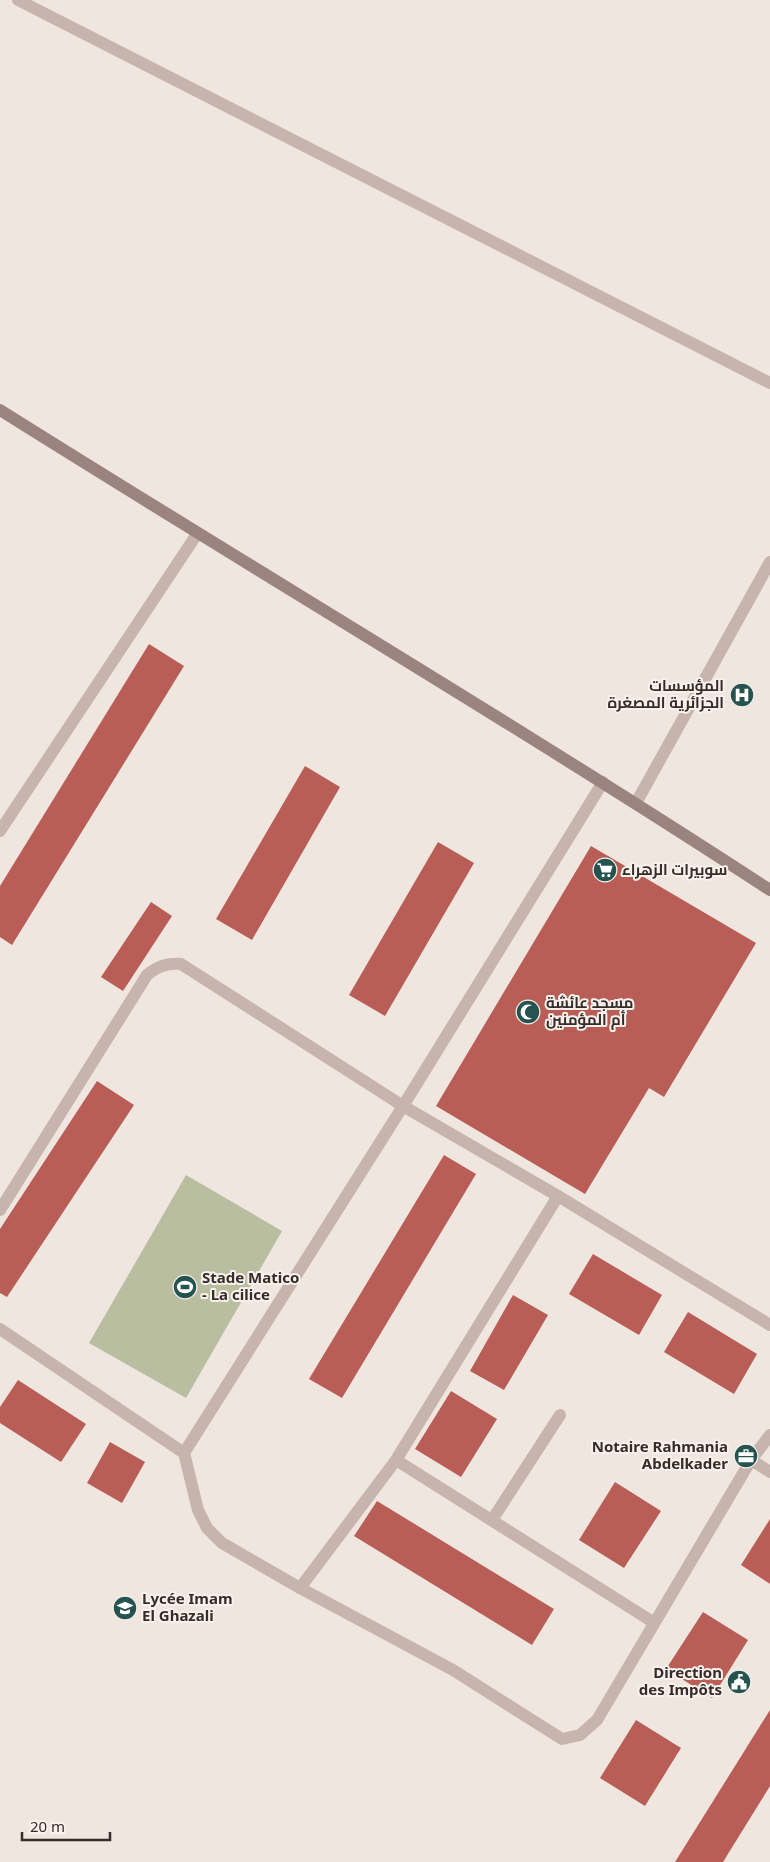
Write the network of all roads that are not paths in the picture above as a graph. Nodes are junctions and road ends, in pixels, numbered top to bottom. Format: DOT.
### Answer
graph roads {
  1 [pos="18,0"];
  2 [pos="770,383"];
  3 [pos="0,410"];
  4 [pos="197,534"];
  5 [pos="770,562"];
  6 [pos="603,782"];
  7 [pos="636,803"];
  8 [pos="0,831"];
  9 [pos="770,890"];
  10 [pos="403,1106"];
  11 [pos="558,1196"];
  12 [pos="0,1210"];
  13 [pos="770,1325"];
  14 [pos="0,1329"];
  15 [pos="560,1415"];
  16 [pos="770,1435"];
  17 [pos="184,1453"];
  18 [pos="396,1460"];
  19 [pos="751,1460"];
  20 [pos="770,1472"];
  21 [pos="492,1520"];
  22 [pos="300,1588"];
  23 [pos="654,1622"];
  1 -- 2 [label="street"];
  3 -- 4 [label="main road"];
  4 -- 6 [label="main road"];
  4 -- 8 [label="street"];
  5 -- 7 [label="street"];
  6 -- 7 [label="main road"];
  6 -- 10 [label="street"];
  7 -- 9 [label="main road"];
  10 -- 11 [label="street"];
  10 -- 12 [label="street"];
  10 -- 17 [label="street"];
  11 -- 13 [label="street"];
  11 -- 18 [label="street"];
  14 -- 17 [label="street"];
  15 -- 21 [label="street"];
  16 -- 19 [label="street"];
  17 -- 22 [label="street"];
  18 -- 21 [label="street"];
  18 -- 22 [label="street"];
  19 -- 20 [label="street"];
  19 -- 23 [label="street"];
  21 -- 23 [label="street"];
  22 -- 23 [label="street"];
}
